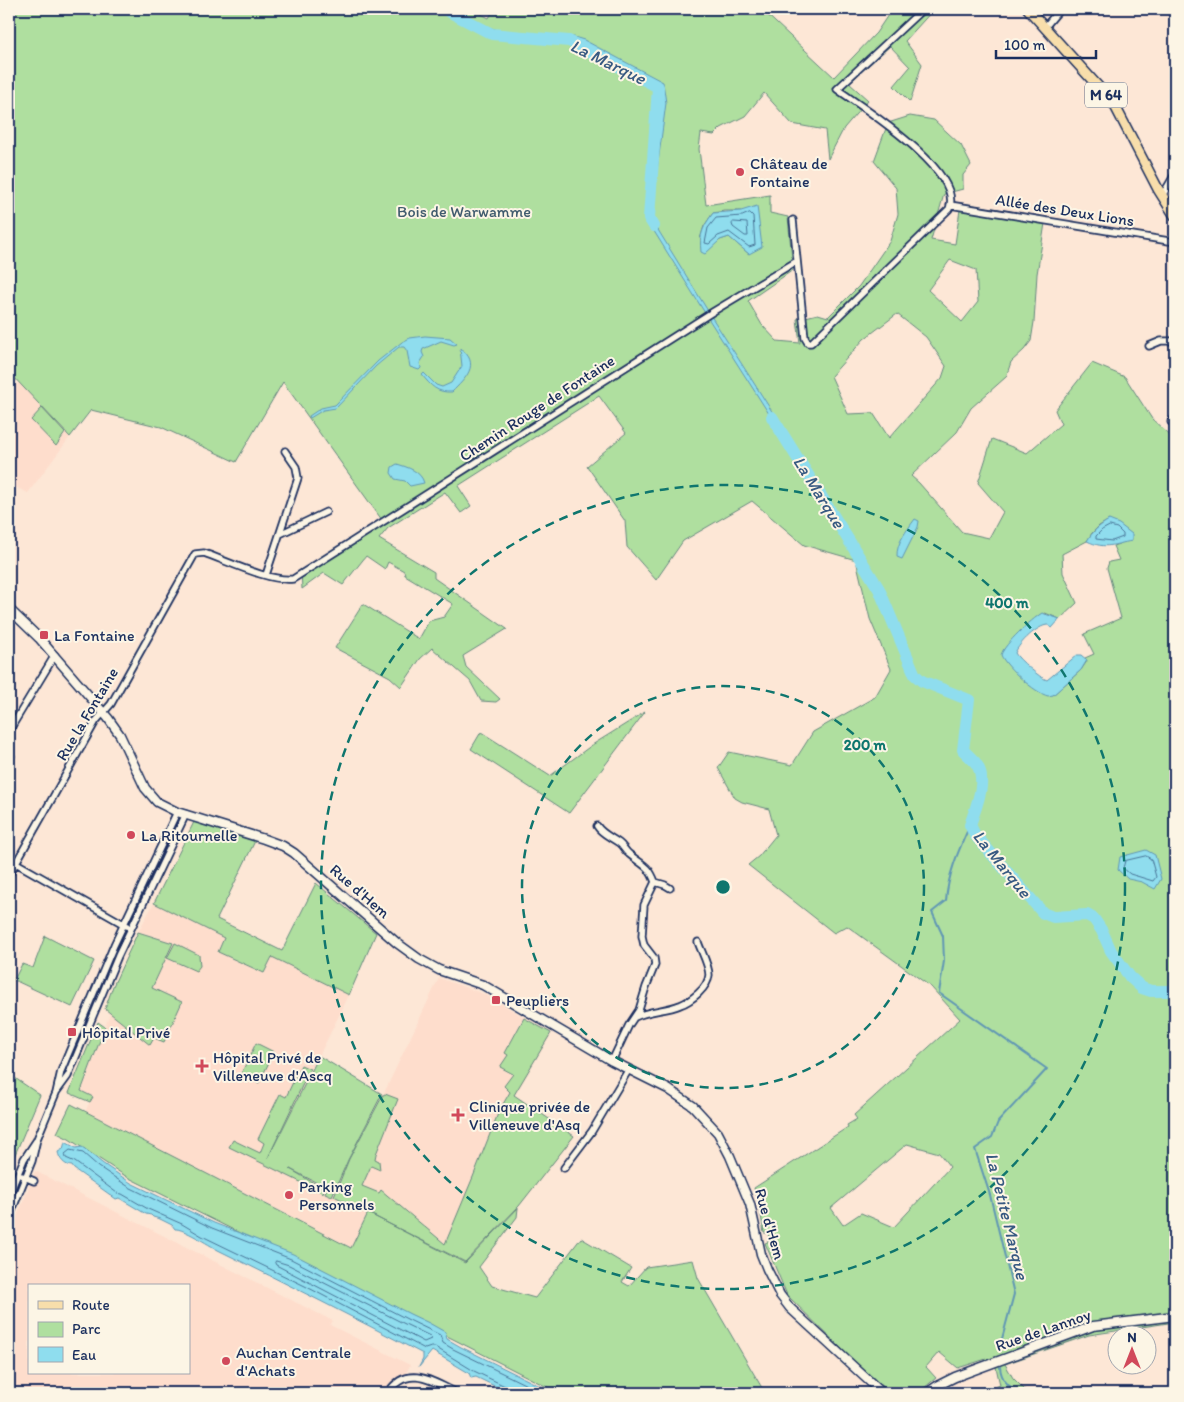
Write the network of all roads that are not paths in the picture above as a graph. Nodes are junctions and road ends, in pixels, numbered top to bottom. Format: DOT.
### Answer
graph roads {
  1 [pos="924,9"];
  2 [pos="1028,9"];
  3 [pos="1060,9"];
  4 [pos="1045,27"];
  5 [pos="1175,174"];
  6 [pos="1162,196"];
  7 [pos="950,205"];
  8 [pos="1175,216"];
  9 [pos="793,220"];
  10 [pos="1175,242"];
  11 [pos="797,261"];
  12 [pos="1175,341"];
  13 [pos="1149,346"];
  14 [pos="285,451"];
  15 [pos="326,512"];
  16 [pos="280,534"];
  17 [pos="266,575"];
  18 [pos="294,579"];
  19 [pos="9,609"];
  20 [pos="55,655"];
  21 [pos="104,712"];
  22 [pos="9,731"];
  23 [pos="177,812"];
  24 [pos="186,814"];
  25 [pos="597,826"];
  26 [pos="9,860"];
  27 [pos="15,863"];
  28 [pos="9,875"];
  29 [pos="655,882"];
  30 [pos="670,888"];
  31 [pos="124,924"];
  32 [pos="131,928"];
  33 [pos="698,942"];
  34 [pos="635,1017"];
  35 [pos="612,1061"];
  36 [pos="629,1069"];
  37 [pos="56,1092"];
  38 [pos="37,1139"];
  39 [pos="564,1168"];
  40 [pos="18,1174"];
  41 [pos="25,1177"];
  42 [pos="34,1181"];
  43 [pos="9,1195"];
  44 [pos="9,1218"];
  45 [pos="1175,1316"];
  46 [pos="73,1393"];
  47 [pos="89,1393"];
  48 [pos="388,1393"];
  49 [pos="457,1393"];
  50 [pos="882,1393"];
  51 [pos="927,1393"];
  1 -- 7 [label="street"];
  2 -- 4 [label="main road, M 64"];
  3 -- 4 [label="street"];
  4 -- 6 [label="main road, M 64"];
  5 -- 6 [label="street"];
  6 -- 8 [label="main road, M 64"];
  7 -- 10 [label="street, Allée des Deux Lions"];
  7 -- 11 [label="street"];
  9 -- 11 [label="street"];
  11 -- 18 [label="street, Chemin Rouge de Fontaine"];
  12 -- 13 [label="street"];
  14 -- 16 [label="street"];
  15 -- 16 [label="street"];
  16 -- 17 [label="street"];
  17 -- 18 [label="street, Rue la Fontaine"];
  17 -- 21 [label="street, Rue la Fontaine"];
  19 -- 20 [label="street, Rue d'Hem"];
  20 -- 21 [label="street, Rue d'Hem"];
  20 -- 22 [label="street"];
  21 -- 23 [label="street, Rue d'Hem"];
  21 -- 27 [label="street, Rue la Fontaine"];
  23 -- 24 [label="street, Rue d'Hem"];
  23 -- 31 [label="street"];
  24 -- 32 [label="street"];
  24 -- 35 [label="street, Rue d'Hem"];
  25 -- 29 [label="street"];
  26 -- 27 [label="street"];
  27 -- 28 [label="street, Rue la Fontaine"];
  27 -- 31 [label="street"];
  29 -- 30 [label="street"];
  29 -- 34 [label="street"];
  31 -- 32 [label="street"];
  31 -- 37 [label="street"];
  32 -- 37 [label="street"];
  33 -- 34 [label="street"];
  34 -- 35 [label="street"];
  35 -- 36 [label="street, Rue d'Hem"];
  36 -- 39 [label="street"];
  36 -- 50 [label="street, Rue d'Hem"];
  37 -- 38 [label="street"];
  38 -- 40 [label="street"];
  38 -- 41 [label="street"];
  40 -- 41 [label="street"];
  40 -- 43 [label="street"];
  41 -- 42 [label="street"];
  41 -- 44 [label="street"];
  45 -- 51 [label="street, Rue de Lannoy"];
  46 -- 47 [label="street"];
  48 -- 49 [label="street"];
}
